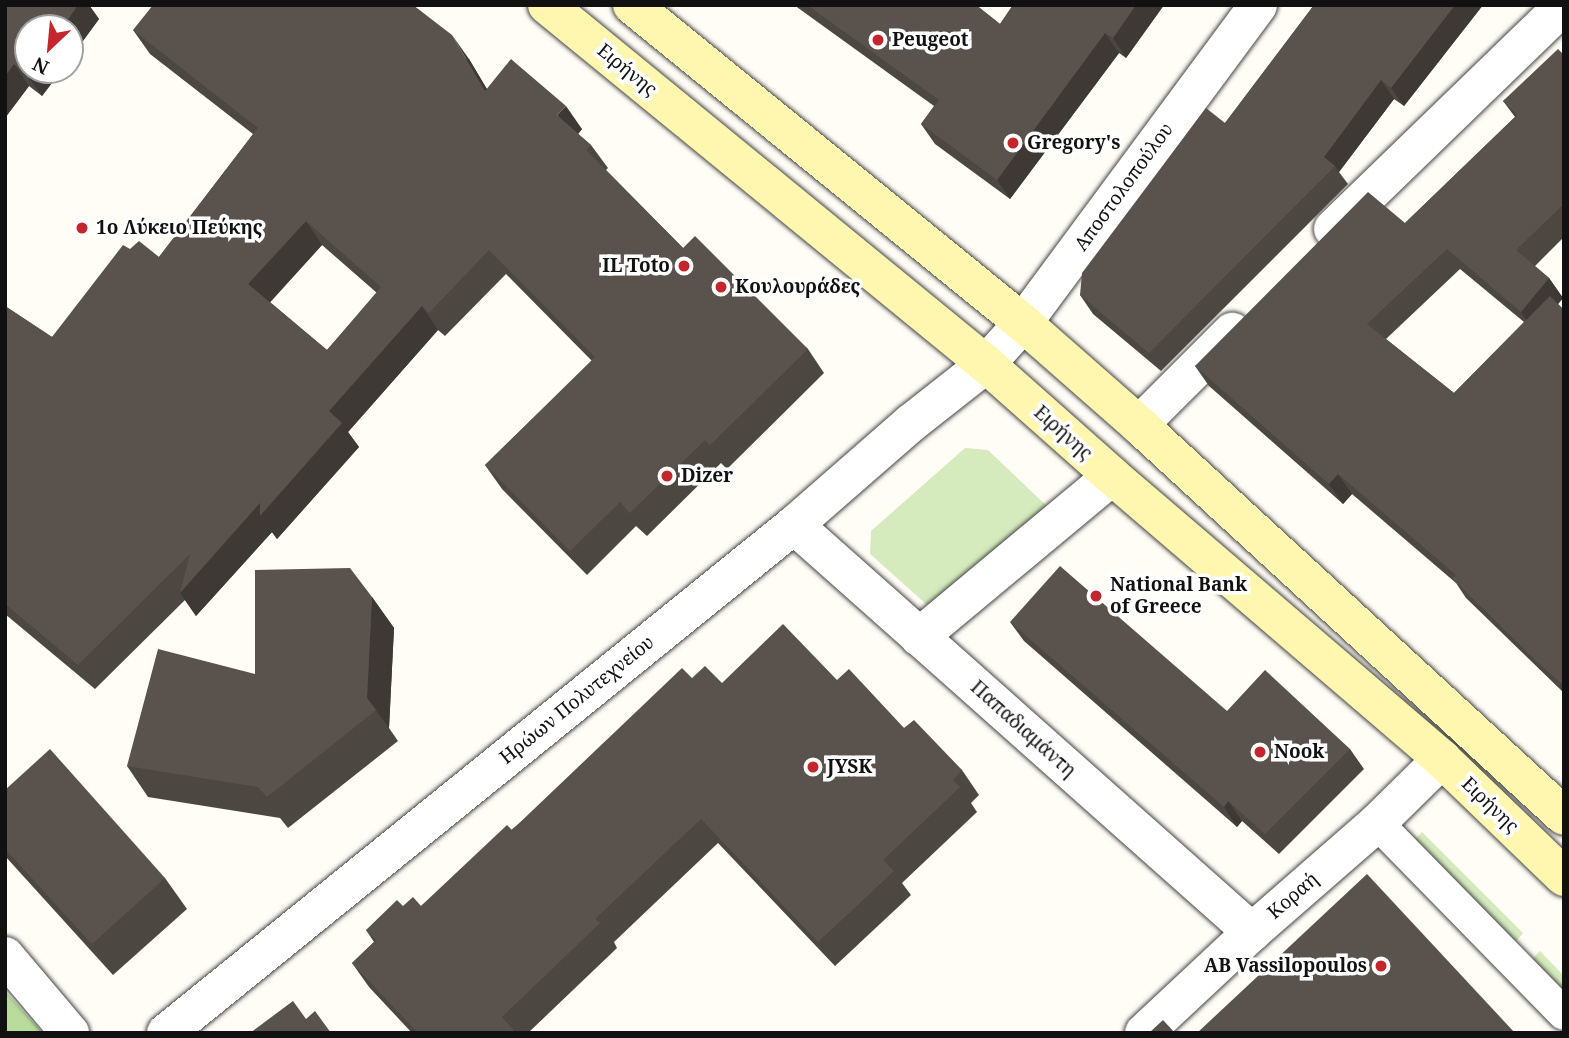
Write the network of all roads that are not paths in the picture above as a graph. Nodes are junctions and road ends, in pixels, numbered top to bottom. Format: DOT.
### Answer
graph roads {
  1 [pos="547,5"];
  2 [pos="632,5"];
  3 [pos="1258,5"];
  4 [pos="1564,5"];
  5 [pos="1310,253"];
  6 [pos="1253,310"];
  7 [pos="1023,323"];
  8 [pos="986,364"];
  9 [pos="1139,425"];
  10 [pos="1112,476"];
  11 [pos="794,526"];
  12 [pos="919,637"];
  13 [pos="1442,759"];
  14 [pos="1564,816"];
  15 [pos="1377,823"];
  16 [pos="1564,877"];
  17 [pos="1252,932"];
  18 [pos="5,956"];
  19 [pos="1564,1014"];
  20 [pos="70,1033"];
  21 [pos="166,1033"];
  22 [pos="1144,1033"];
  1 -- 8 [label="main road, Ειρήνης"];
  2 -- 7 [label="main road"];
  3 -- 7 [label="street, Αποστολοπούλου"];
  4 -- 5 [label="street"];
  6 -- 9 [label="street"];
  7 -- 8 [label="street, Αποστολοπούλου"];
  7 -- 9 [label="main road"];
  8 -- 10 [label="main road, Ειρήνης"];
  8 -- 11 [label="street, Ηρώων Πολυτεχνείου"];
  9 -- 14 [label="main road"];
  10 -- 12 [label="street"];
  10 -- 13 [label="main road, Ειρήνης"];
  11 -- 12 [label="street, Παπαδιαμάντη"];
  11 -- 21 [label="street, Ηρώων Πολυτεχνείου"];
  12 -- 17 [label="street, Παπαδιαμάντη"];
  13 -- 15 [label="street, Κοραή"];
  13 -- 16 [label="main road, Ειρήνης"];
  15 -- 17 [label="street, Κοραή"];
  15 -- 19 [label="lane"];
  17 -- 22 [label="street, Κοραή"];
  18 -- 20 [label="street"];
}
